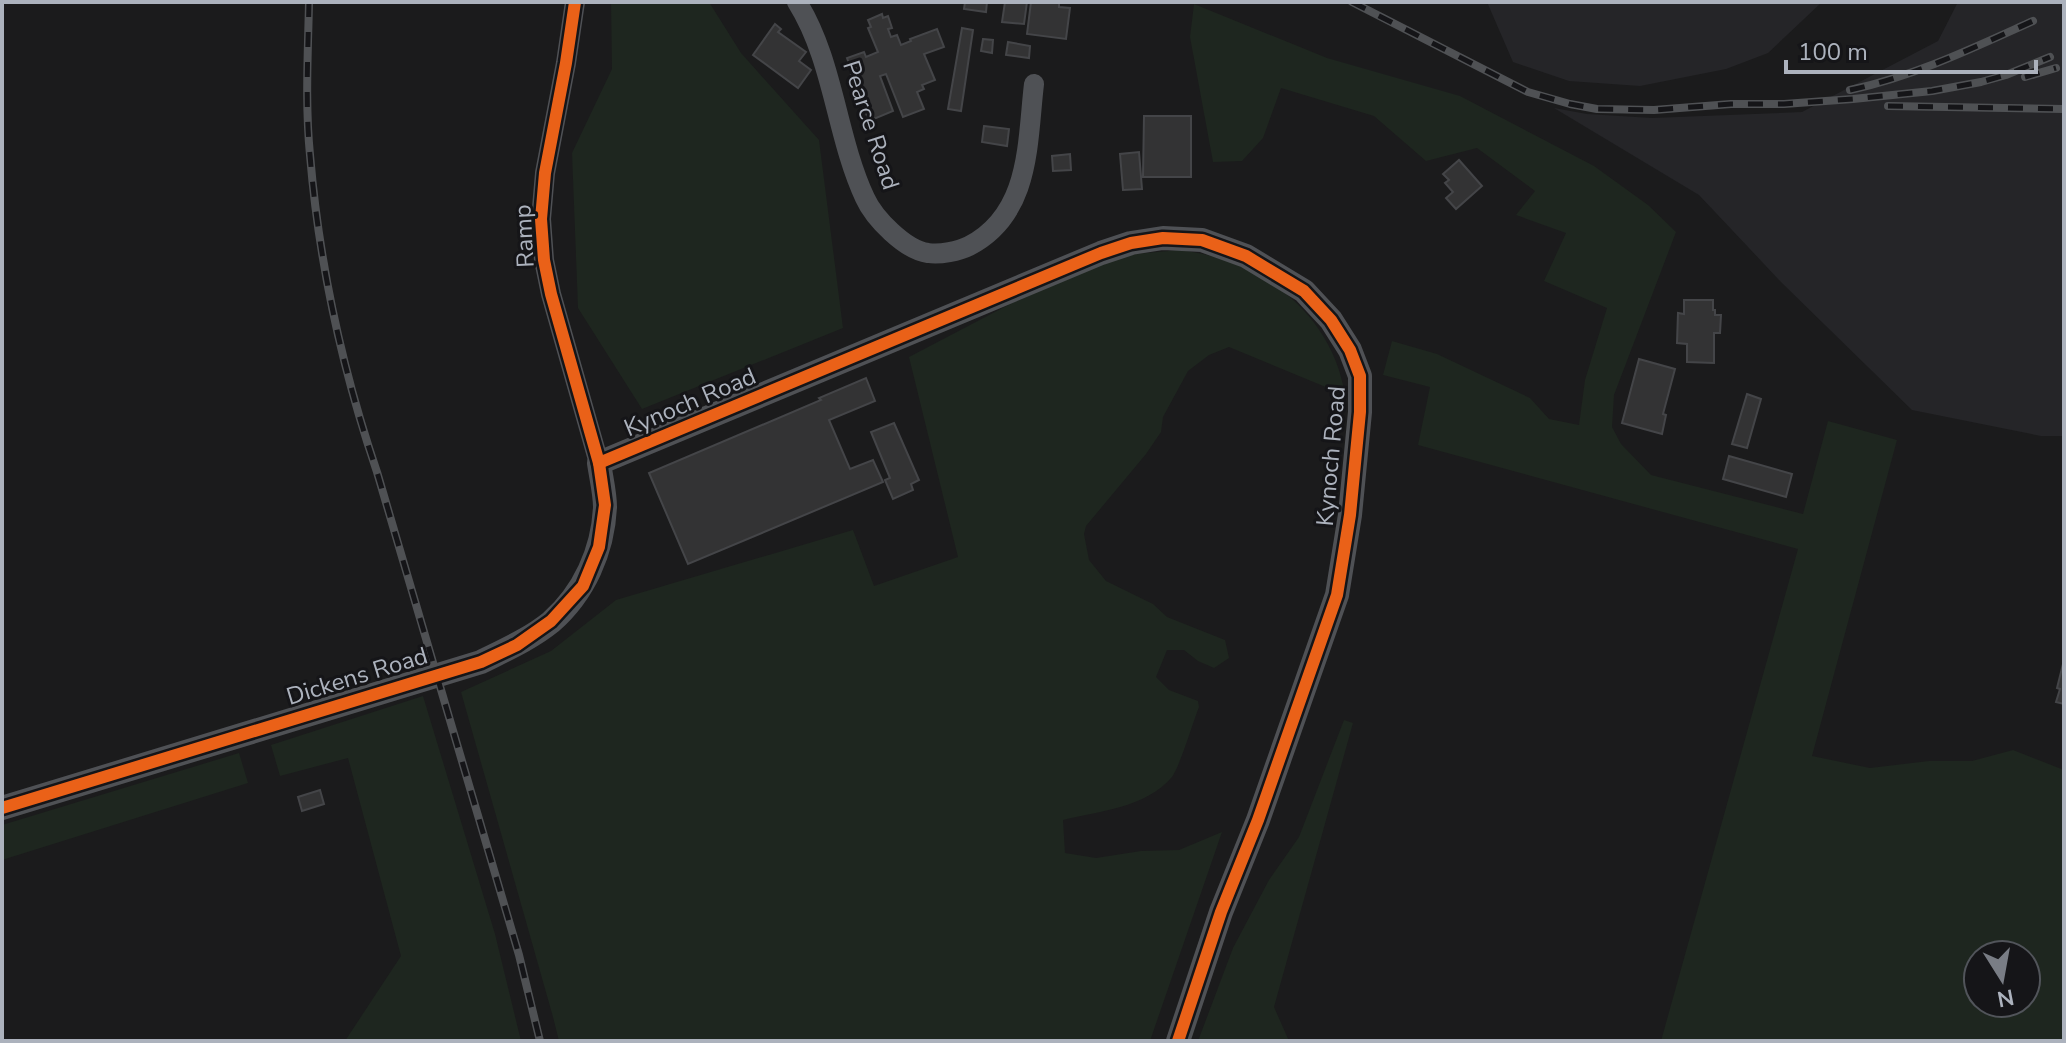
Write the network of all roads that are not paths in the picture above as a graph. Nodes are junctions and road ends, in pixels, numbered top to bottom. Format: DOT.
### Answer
graph roads {
  1 [pos="575,2"];
  2 [pos="797,2"];
  3 [pos="1034,84"];
  4 [pos="599,463"];
  5 [pos="2,808"];
  6 [pos="1178,1041"];
  1 -- 4 [label="street, Ramp"];
  2 -- 3 [label="street, Pearce Road"];
  4 -- 5 [label="street, Dickens Road"];
  4 -- 6 [label="street, Kynoch Road"];
}
